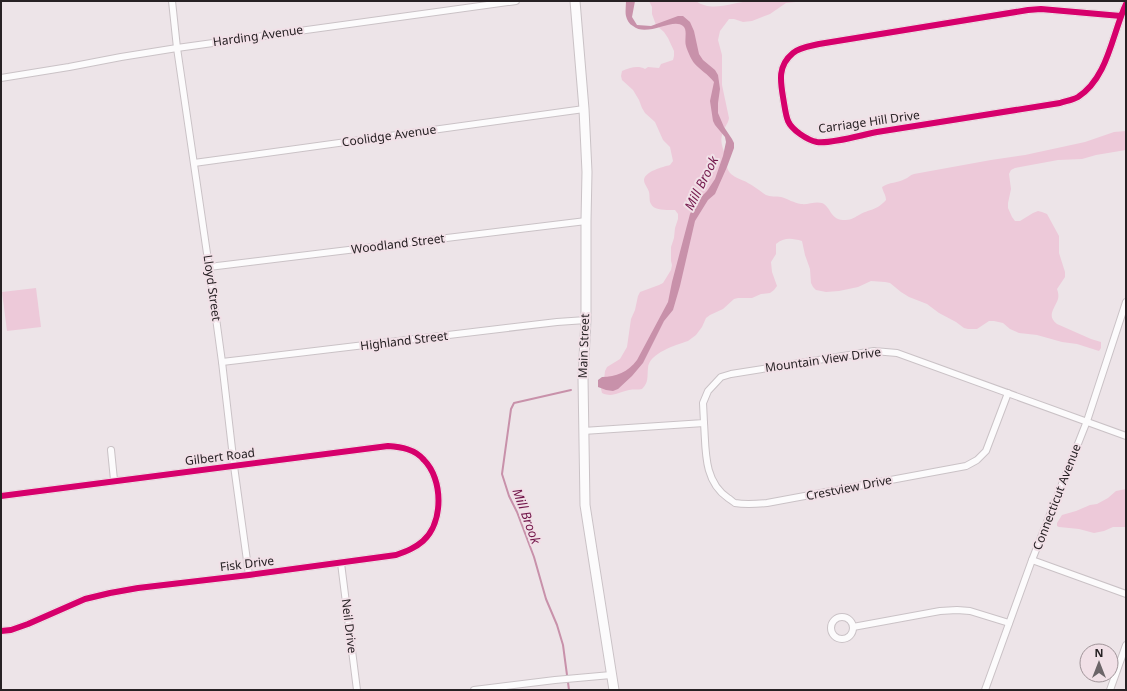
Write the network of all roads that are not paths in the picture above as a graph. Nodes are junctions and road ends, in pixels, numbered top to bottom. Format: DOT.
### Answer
graph roads {
  1 [pos="172,1"];
  2 [pos="516,1"];
  3 [pos="575,1"];
  4 [pos="1126,4"];
  5 [pos="1121,16"];
  6 [pos="177,48"];
  7 [pos="1,78"];
  8 [pos="584,109"];
  9 [pos="194,163"];
  10 [pos="586,221"];
  11 [pos="209,267"];
  12 [pos="1126,302"];
  13 [pos="586,320"];
  14 [pos="222,362"];
  15 [pos="1008,393"];
  16 [pos="1087,421"];
  17 [pos="704,423"];
  18 [pos="583,431"];
  19 [pos="1126,436"];
  20 [pos="111,450"];
  21 [pos="234,466"];
  22 [pos="433,470"];
  23 [pos="114,480"];
  24 [pos="1,496"];
  25 [pos="1032,560"];
  26 [pos="341,563"];
  27 [pos="249,575"];
  28 [pos="1126,594"];
  29 [pos="1009,623"];
  30 [pos="853,627"];
  31 [pos="1,631"];
  32 [pos="1126,645"];
  33 [pos="1125,654"];
  34 [pos="611,675"];
  35 [pos="357,690"];
  36 [pos="474,690"];
  37 [pos="614,690"];
  38 [pos="985,690"];
  39 [pos="1110,690"];
  1 -- 6 [label="street, Lloyd Street"];
  2 -- 6 [label="street, Harding Avenue"];
  3 -- 8 [label="main road, Main Street"];
  4 -- 5 [label="street, Carriage Hill Drive"];
  5 -- 5 [label="street, Carriage Hill Drive"];
  6 -- 7 [label="street, Harding Avenue"];
  6 -- 9 [label="street, Lloyd Street"];
  8 -- 9 [label="street, Coolidge Avenue"];
  8 -- 10 [label="main road, Main Street"];
  9 -- 11 [label="street, Lloyd Street"];
  10 -- 11 [label="street, Woodland Street"];
  10 -- 13 [label="main road, Main Street"];
  11 -- 14 [label="street, Lloyd Street"];
  12 -- 16 [label="street, Connecticut Avenue"];
  13 -- 14 [label="street, Highland Street"];
  13 -- 18 [label="main road, Main Street"];
  14 -- 21 [label="street, Lloyd Street"];
  15 -- 16 [label="street, Mountain View Drive"];
  15 -- 17 [label="street, Mountain View Drive"];
  15 -- 17 [label="street, Crestview Drive"];
  16 -- 19 [label="street, Mountain View Drive"];
  16 -- 25 [label="street, Connecticut Avenue"];
  17 -- 18 [label="street"];
  18 -- 34 [label="main road, Main Street"];
  20 -- 23 [label="street"];
  21 -- 22 [label="street, Gilbert Road"];
  21 -- 23 [label="street, Gilbert Road"];
  21 -- 27 [label="street, Lloyd Street"];
  22 -- 26 [label="street, Fisk Drive"];
  23 -- 24 [label="street, Gilbert Road"];
  25 -- 28 [label="street"];
  25 -- 29 [label="street, Connecticut Avenue"];
  26 -- 27 [label="street, Fisk Drive"];
  26 -- 35 [label="street, Neil Drive"];
  27 -- 31 [label="street, Fisk Drive"];
  29 -- 30 [label="street"];
  29 -- 38 [label="street, Connecticut Avenue"];
  32 -- 33 [label="street"];
  33 -- 39 [label="street"];
  34 -- 36 [label="street"];
  34 -- 37 [label="main road, Main Street"];
}
